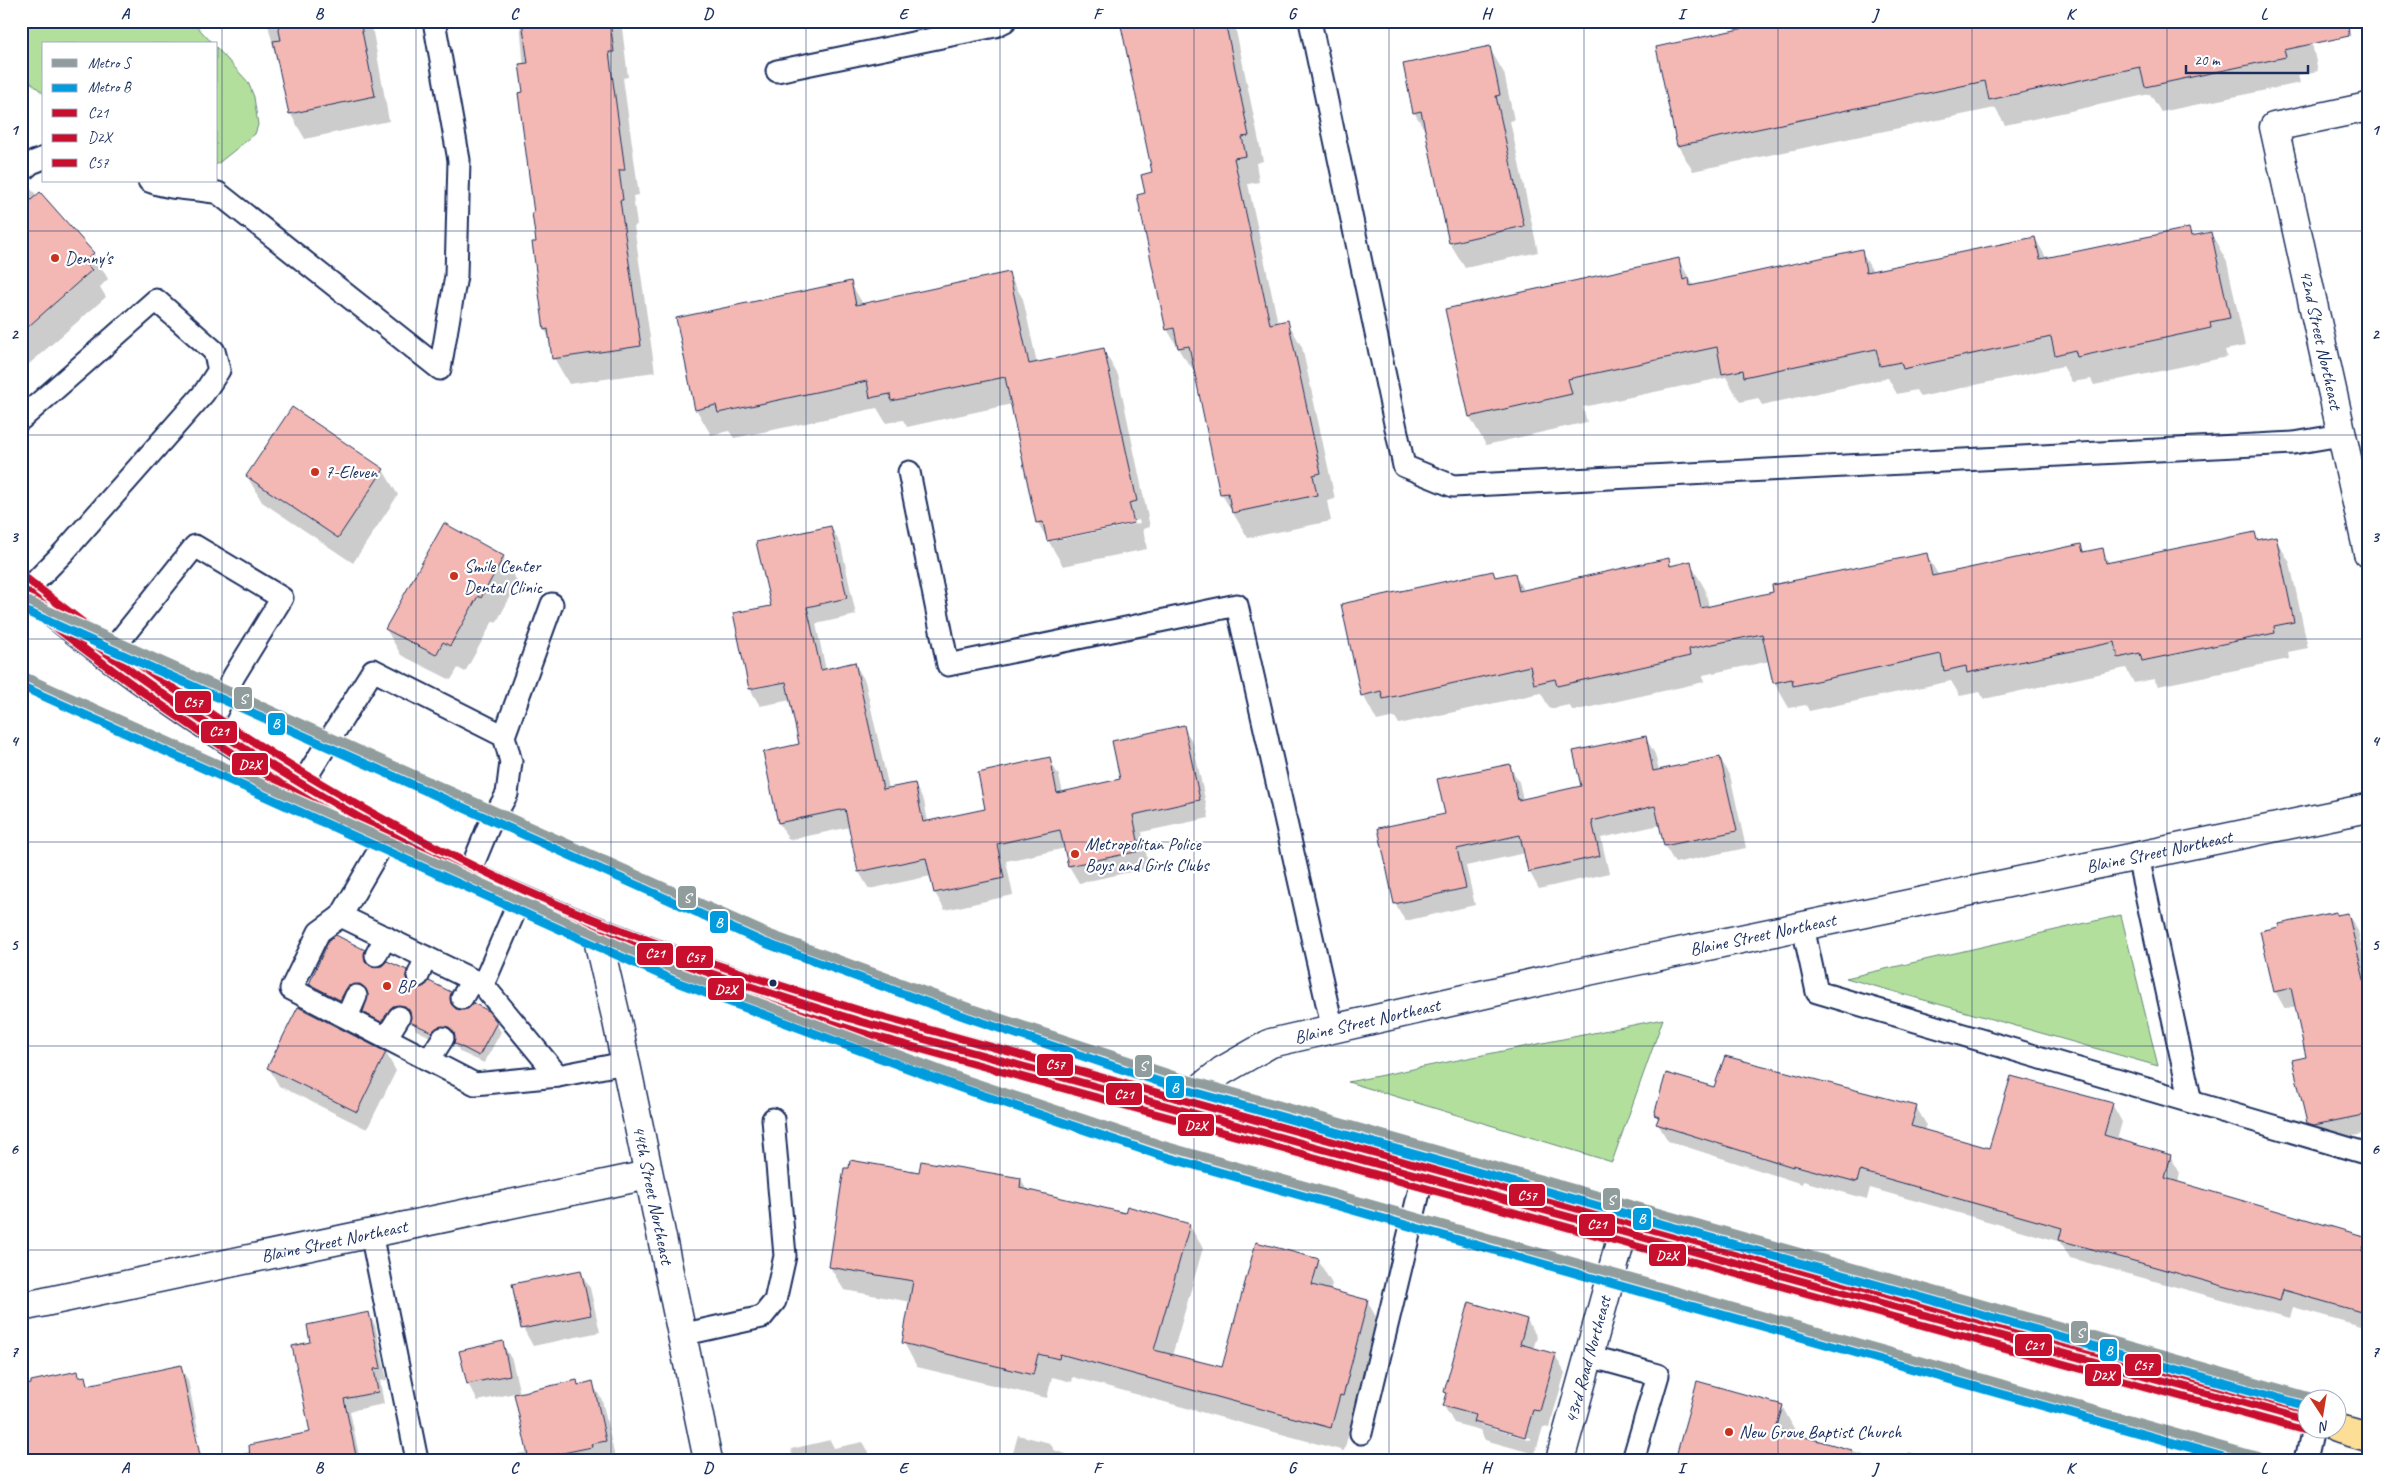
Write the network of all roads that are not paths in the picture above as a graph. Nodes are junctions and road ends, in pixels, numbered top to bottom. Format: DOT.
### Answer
graph roads {
  1 [pos="434,21"];
  2 [pos="1005,21"];
  3 [pos="1310,21"];
  4 [pos="778,71"];
  5 [pos="2368,107"];
  6 [pos="42,159"];
  7 [pos="21,172"];
  8 [pos="151,182"];
  9 [pos="21,419"];
  10 [pos="2341,435"];
  11 [pos="909,472"];
  12 [pos="2359,473"];
  13 [pos="2368,554"];
  14 [pos="24,589"];
  15 [pos="552,604"];
  16 [pos="108,655"];
  17 [pos="209,726"];
  18 [pos="504,736"];
  19 [pos="302,784"];
  20 [pos="2368,808"];
  21 [pos="389,833"];
  22 [pos="2138,857"];
  23 [pos="469,874"];
  24 [pos="520,898"];
  25 [pos="341,916"];
  26 [pos="1803,927"];
  27 [pos="596,931"];
  28 [pos="472,987"];
  29 [pos="356,996"];
  30 [pos="347,1017"];
  31 [pos="399,1017"];
  32 [pos="1333,1030"];
  33 [pos="386,1038"];
  34 [pos="443,1038"];
  35 [pos="429,1060"];
  36 [pos="624,1063"];
  37 [pos="558,1076"];
  38 [pos="2191,1102"];
  39 [pos="1176,1108"];
  40 [pos="773,1119"];
  41 [pos="2368,1154"];
  42 [pos="648,1175"];
  43 [pos="1423,1176"];
  44 [pos="1623,1232"];
  45 [pos="371,1233"];
  46 [pos="21,1307"];
  47 [pos="681,1335"];
  48 [pos="1588,1356"];
  49 [pos="2296,1417"];
  50 [pos="2346,1431"];
  51 [pos="1361,1433"];
  52 [pos="2368,1437"];
  53 [pos="2311,1438"];
  54 [pos="417,1460"];
  55 [pos="708,1460"];
  56 [pos="1560,1460"];
  57 [pos="1633,1460"];
  58 [pos="2306,1460"];
  1 -- 8 [label="lane"];
  2 -- 4 [label="lane"];
  3 -- 10 [label="lane"];
  5 -- 10 [label="street, 42nd Street Northeast"];
  6 -- 7 [label="lane"];
  9 -- 14 [label="lane"];
  10 -- 12 [label="street, 42nd Street Northeast"];
  11 -- 32 [label="lane"];
  12 -- 13 [label="street, 42nd Street Northeast"];
  14 -- 16 [label="main road"];
  15 -- 18 [label="lane"];
  16 -- 17 [label="main road"];
  16 -- 17 [label="lane"];
  17 -- 19 [label="main road"];
  18 -- 19 [label="lane"];
  18 -- 23 [label="lane"];
  19 -- 21 [label="main road"];
  20 -- 22 [label="street, Blaine Street Northeast"];
  21 -- 23 [label="main road"];
  21 -- 25 [label="lane"];
  22 -- 26 [label="street, Blaine Street Northeast"];
  22 -- 38 [label="lane"];
  23 -- 24 [label="main road"];
  24 -- 27 [label="main road"];
  24 -- 28 [label="lane"];
  25 -- 28 [label="lane"];
  25 -- 30 [label="lane"];
  26 -- 32 [label="street, Blaine Street Northeast"];
  26 -- 38 [label="lane"];
  27 -- 36 [label="street, 44th Street Northeast"];
  27 -- 39 [label="main road"];
  28 -- 37 [label="lane"];
  29 -- 30 [label="lane"];
  30 -- 33 [label="lane"];
  31 -- 33 [label="lane"];
  32 -- 39 [label="street, Blaine Street Northeast"];
  33 -- 35 [label="lane"];
  34 -- 35 [label="lane"];
  35 -- 37 [label="lane"];
  36 -- 37 [label="lane"];
  36 -- 42 [label="street, 44th Street Northeast"];
  38 -- 41 [label="lane"];
  39 -- 43 [label="main road"];
  40 -- 47 [label="lane"];
  42 -- 45 [label="street, Blaine Street Northeast"];
  42 -- 47 [label="street, 44th Street Northeast"];
  43 -- 44 [label="main road"];
  43 -- 51 [label="lane"];
  44 -- 48 [label="street, 43rd Road Northeast"];
  44 -- 49 [label="main road"];
  45 -- 46 [label="street, Blaine Street Northeast"];
  45 -- 54 [label="lane"];
  47 -- 55 [label="street, 44th Street Northeast"];
  48 -- 56 [label="street, 43rd Road Northeast"];
  48 -- 57 [label="lane"];
  50 -- 52 [label="main road"];
  53 -- 58 [label="lane"];
}
